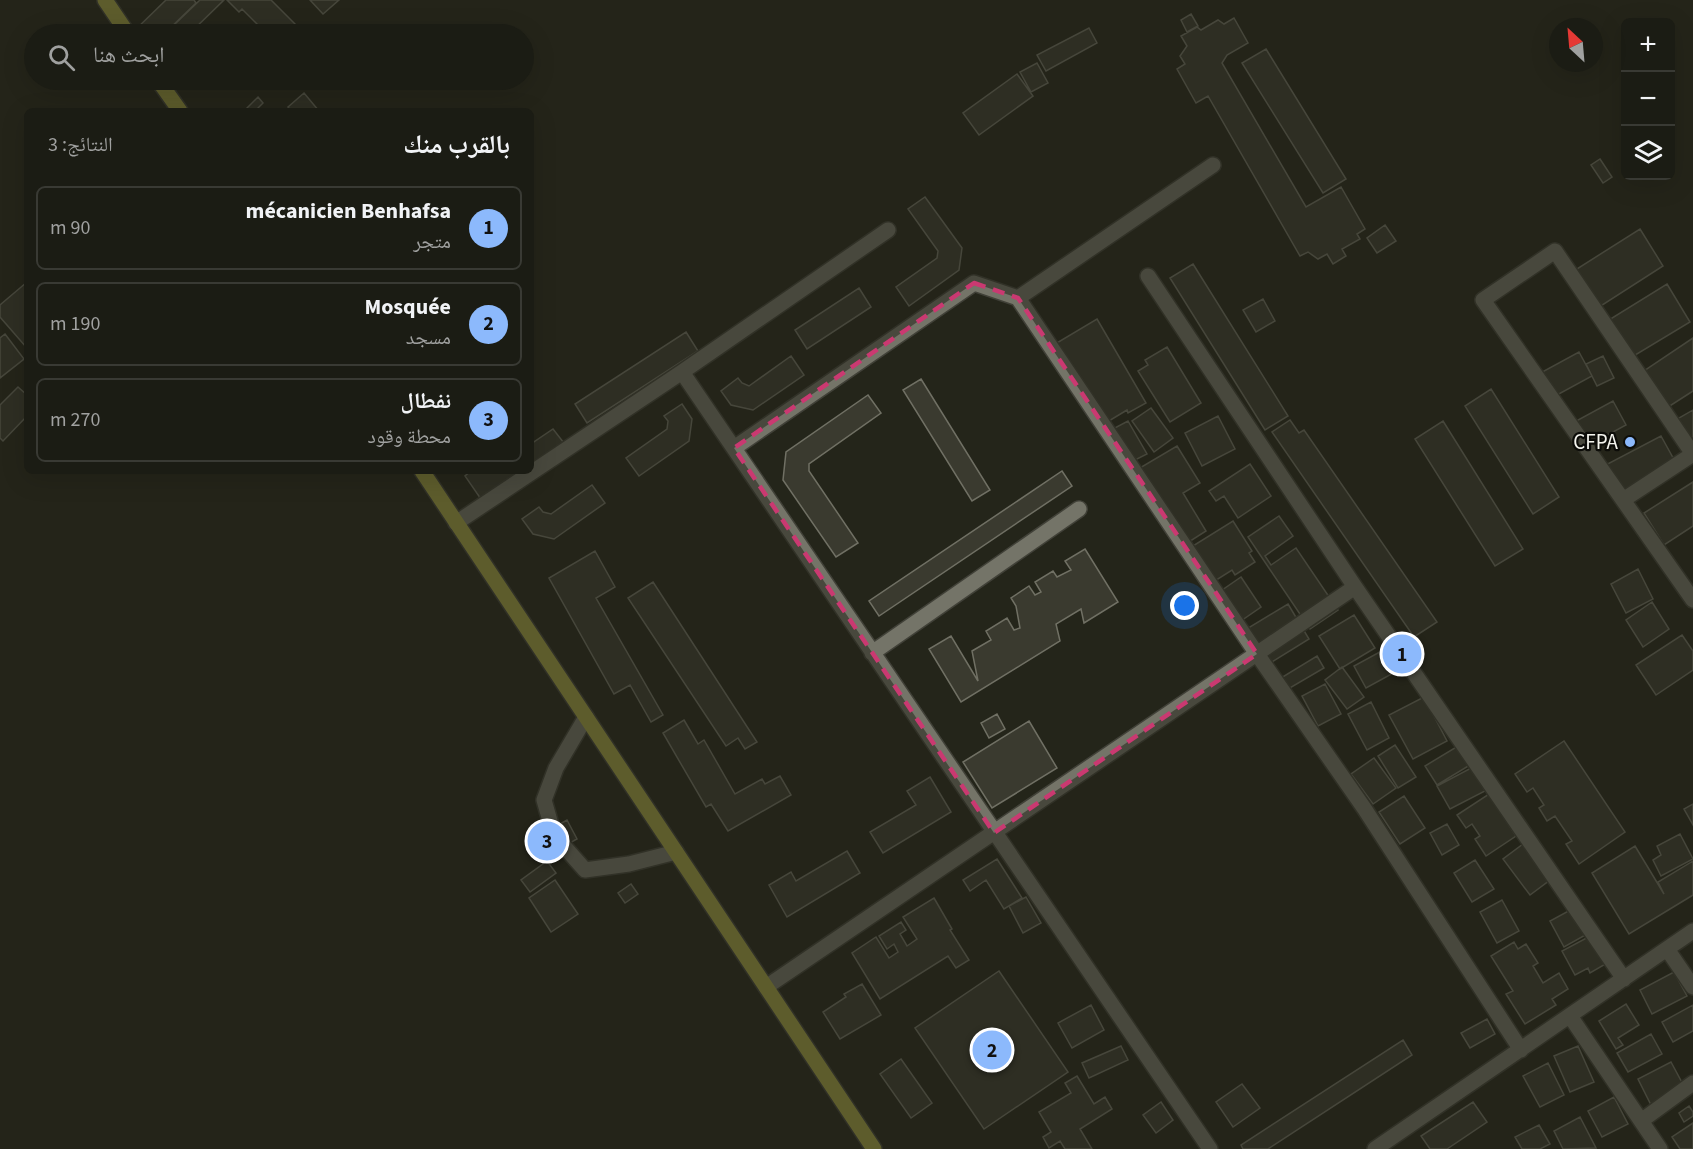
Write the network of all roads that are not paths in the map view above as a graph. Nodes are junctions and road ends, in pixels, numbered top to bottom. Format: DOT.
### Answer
graph roads {
  1 [pos="105,0"];
  2 [pos="121,24"];
  3 [pos="165,90"];
  4 [pos="178,108"];
  5 [pos="1213,165"];
  6 [pos="888,230"];
  7 [pos="1148,276"];
  8 [pos="1018,298"];
  9 [pos="682,372"];
  10 [pos="734,448"];
  11 [pos="534,471"];
  12 [pos="424,474"];
  13 [pos="529,474"];
  14 [pos="1623,500"];
  15 [pos="1079,508"];
  16 [pos="456,523"];
  17 [pos="1355,587"];
  18 [pos="1693,600"];
  19 [pos="872,653"];
  20 [pos="1257,654"];
  21 [pos="586,717"];
  22 [pos="994,833"];
  23 [pos="676,852"];
  24 [pos="1693,931"];
  25 [pos="1667,949"];
  26 [pos="1624,979"];
  27 [pos="766,987"];
  28 [pos="1693,987"];
  29 [pos="1570,1016"];
  30 [pos="1521,1050"];
  31 [pos="1693,1083"];
  32 [pos="1641,1121"];
  33 [pos="1398,1143"];
  34 [pos="874,1149"];
  35 [pos="1210,1149"];
  36 [pos="1375,1149"];
  37 [pos="1660,1149"];
  1 -- 2 [label="main road"];
  3 -- 4 [label="main road"];
  5 -- 8 [label="street"];
  6 -- 9 [label="street"];
  7 -- 17 [label="street"];
  8 -- 10 [label="street"];
  8 -- 20 [label="street"];
  9 -- 10 [label="street"];
  9 -- 11 [label="street"];
  10 -- 19 [label="street"];
  12 -- 16 [label="main road"];
  13 -- 16 [label="street"];
  14 -- 14 [label="street"];
  14 -- 18 [label="street"];
  15 -- 19 [label="street"];
  16 -- 21 [label="main road"];
  17 -- 20 [label="street"];
  17 -- 26 [label="street"];
  19 -- 22 [label="street"];
  20 -- 22 [label="street"];
  20 -- 30 [label="street"];
  21 -- 23 [label="main road"];
  21 -- 23 [label="street"];
  22 -- 27 [label="street"];
  22 -- 35 [label="street"];
  23 -- 27 [label="main road"];
  24 -- 25 [label="street"];
  25 -- 26 [label="street"];
  25 -- 28 [label="street"];
  26 -- 29 [label="street"];
  27 -- 34 [label="main road"];
  29 -- 30 [label="street"];
  29 -- 32 [label="street"];
  30 -- 33 [label="street"];
  31 -- 32 [label="street"];
  32 -- 37 [label="street"];
  33 -- 36 [label="street"];
}
